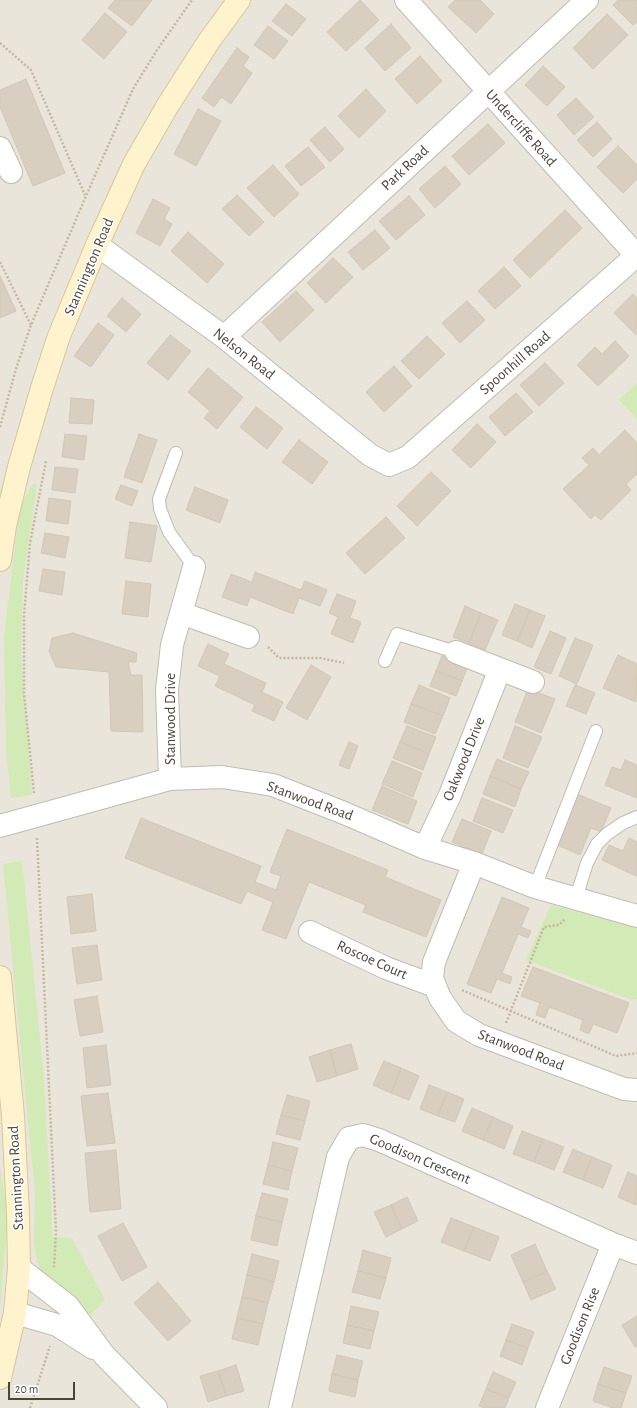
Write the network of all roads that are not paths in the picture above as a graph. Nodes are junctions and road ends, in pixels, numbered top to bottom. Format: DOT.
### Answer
graph roads {
  1 [pos="238,0"];
  2 [pos="406,0"];
  3 [pos="587,0"];
  4 [pos="488,91"];
  5 [pos="0,148"];
  6 [pos="11,172"];
  7 [pos="97,246"];
  8 [pos="637,255"];
  9 [pos="224,337"];
  10 [pos="176,453"];
  11 [pos="389,465"];
  12 [pos="3,526"];
  13 [pos="0,560"];
  14 [pos="194,566"];
  15 [pos="181,613"];
  16 [pos="248,637"];
  17 [pos="456,652"];
  18 [pos="385,661"];
  19 [pos="500,669"];
  20 [pos="533,682"];
  21 [pos="596,731"];
  22 [pos="170,779"];
  23 [pos="637,817"];
  24 [pos="0,826"];
  25 [pos="425,848"];
  26 [pos="474,863"];
  27 [pos="535,887"];
  28 [pos="576,898"];
  29 [pos="637,916"];
  30 [pos="310,932"];
  31 [pos="0,977"];
  32 [pos="434,982"];
  33 [pos="637,1090"];
  34 [pos="613,1244"];
  35 [pos="637,1253"];
  36 [pos="19,1268"];
  37 [pos="15,1314"];
  38 [pos="104,1355"];
  39 [pos="0,1378"];
  40 [pos="156,1408"];
  41 [pos="280,1408"];
  42 [pos="547,1408"];
  1 -- 7 [label="main road, Stannington Road"];
  2 -- 4 [label="street, Undercliffe Road"];
  3 -- 4 [label="street, Park Road"];
  4 -- 8 [label="street, Undercliffe Road"];
  4 -- 9 [label="street, Park Road"];
  5 -- 6 [label="street"];
  7 -- 9 [label="street, Nelson Road"];
  7 -- 12 [label="main road, Stannington Road"];
  8 -- 11 [label="street, Spoonhill Road"];
  9 -- 11 [label="street, Nelson Road"];
  10 -- 14 [label="lane"];
  12 -- 13 [label="main road, Stannington Road"];
  14 -- 15 [label="street, Stanwood Drive"];
  15 -- 16 [label="street"];
  15 -- 22 [label="street, Stanwood Drive"];
  17 -- 18 [label="lane"];
  17 -- 19 [label="street"];
  19 -- 20 [label="street"];
  19 -- 25 [label="street, Oakwood Drive"];
  21 -- 27 [label="lane"];
  22 -- 24 [label="street, Stanwood Road"];
  22 -- 25 [label="street, Stanwood Road"];
  23 -- 28 [label="lane"];
  25 -- 26 [label="street, Stanwood Road"];
  26 -- 27 [label="street, Stanwood Road"];
  26 -- 32 [label="street"];
  27 -- 28 [label="street, Stanwood Road"];
  28 -- 29 [label="street, Stanwood Road"];
  30 -- 32 [label="street, Roscoe Court"];
  31 -- 36 [label="main road, Stannington Road"];
  32 -- 33 [label="street, Stanwood Road"];
  34 -- 35 [label="street, Goodison Crescent"];
  34 -- 41 [label="street, Goodison Crescent"];
  34 -- 42 [label="street, Goodison Rise"];
  36 -- 37 [label="main road, Stannington Road"];
  36 -- 38 [label="street"];
  37 -- 38 [label="street"];
  37 -- 39 [label="main road, Stannington Road"];
  38 -- 40 [label="street"];
}
